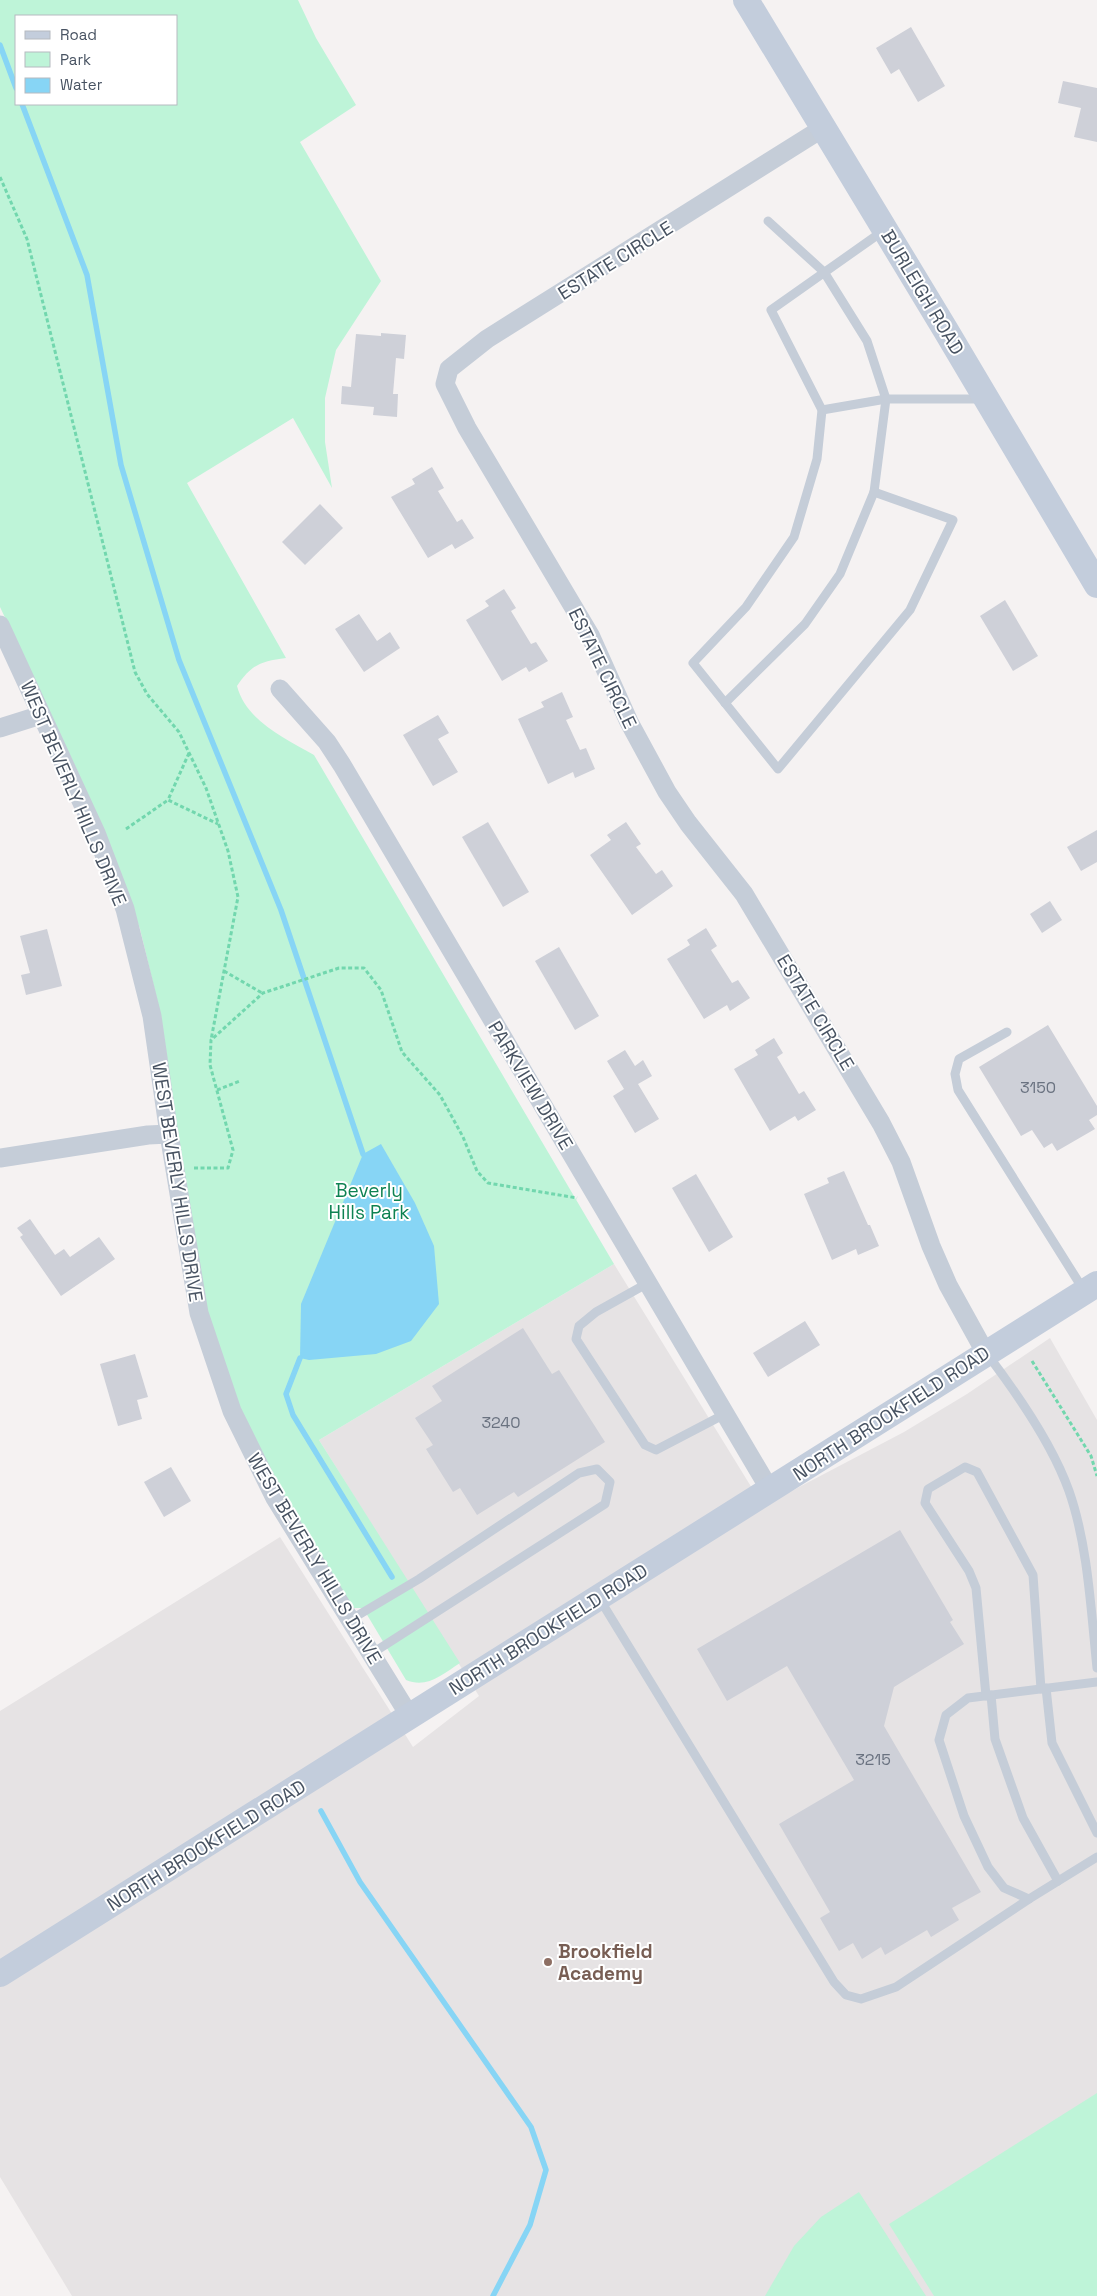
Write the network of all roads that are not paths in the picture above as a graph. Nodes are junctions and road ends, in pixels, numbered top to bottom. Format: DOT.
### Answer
graph roads {
  1 [pos="746,0"];
  2 [pos="823,128"];
  3 [pos="768,221"];
  4 [pos="885,230"];
  5 [pos="824,272"];
  6 [pos="886,399"];
  7 [pos="987,399"];
  8 [pos="822,410"];
  9 [pos="874,492"];
  10 [pos="1097,585"];
  11 [pos="0,625"];
  12 [pos="280,689"];
  13 [pos="725,704"];
  14 [pos="41,715"];
  15 [pos="0,728"];
  16 [pos="1007,1032"];
  17 [pos="169,1134"];
  18 [pos="0,1158"];
  19 [pos="648,1284"];
  20 [pos="1091,1288"];
  21 [pos="985,1352"];
  22 [pos="726,1414"];
  23 [pos="770,1490"];
  24 [pos="599,1597"];
  25 [pos="350,1620"];
  26 [pos="371,1654"];
  27 [pos="1097,1668"];
  28 [pos="1097,1682"];
  29 [pos="1044,1689"];
  30 [pos="989,1696"];
  31 [pos="409,1715"];
  32 [pos="1097,1833"];
  33 [pos="1097,1857"];
  34 [pos="1058,1882"];
  35 [pos="1029,1899"];
  36 [pos="0,1974"];
  1 -- 2 [label="street, BURLEIGH ROAD"];
  2 -- 4 [label="street, BURLEIGH ROAD"];
  2 -- 21 [label="street, ESTATE CIRCLE"];
  3 -- 5 [label="lane"];
  4 -- 5 [label="lane"];
  4 -- 7 [label="street, BURLEIGH ROAD"];
  5 -- 6 [label="lane"];
  5 -- 8 [label="lane"];
  6 -- 7 [label="lane"];
  6 -- 8 [label="lane"];
  6 -- 9 [label="lane"];
  7 -- 10 [label="street, BURLEIGH ROAD"];
  8 -- 13 [label="lane"];
  9 -- 13 [label="lane"];
  9 -- 13 [label="lane"];
  11 -- 14 [label="street, WEST BEVERLY HILLS DRIVE"];
  12 -- 19 [label="street, PARKVIEW DRIVE"];
  14 -- 15 [label="street"];
  14 -- 17 [label="street, WEST BEVERLY HILLS DRIVE"];
  16 -- 20 [label="lane"];
  17 -- 18 [label="street"];
  17 -- 25 [label="street, WEST BEVERLY HILLS DRIVE"];
  19 -- 22 [label="street, PARKVIEW DRIVE"];
  19 -- 22 [label="lane"];
  20 -- 21 [label="street, NORTH BROOKFIELD ROAD"];
  21 -- 23 [label="street, NORTH BROOKFIELD ROAD"];
  21 -- 27 [label="lane"];
  22 -- 23 [label="street, PARKVIEW DRIVE"];
  23 -- 24 [label="street, NORTH BROOKFIELD ROAD"];
  24 -- 31 [label="street, NORTH BROOKFIELD ROAD"];
  24 -- 35 [label="lane"];
  25 -- 26 [label="street, WEST BEVERLY HILLS DRIVE"];
  25 -- 26 [label="lane"];
  26 -- 31 [label="street, WEST BEVERLY HILLS DRIVE"];
  28 -- 29 [label="lane"];
  29 -- 30 [label="lane"];
  29 -- 30 [label="lane"];
  29 -- 32 [label="lane"];
  30 -- 34 [label="lane"];
  30 -- 35 [label="lane"];
  31 -- 36 [label="street, NORTH BROOKFIELD ROAD"];
  33 -- 34 [label="lane"];
  34 -- 35 [label="lane"];
}
